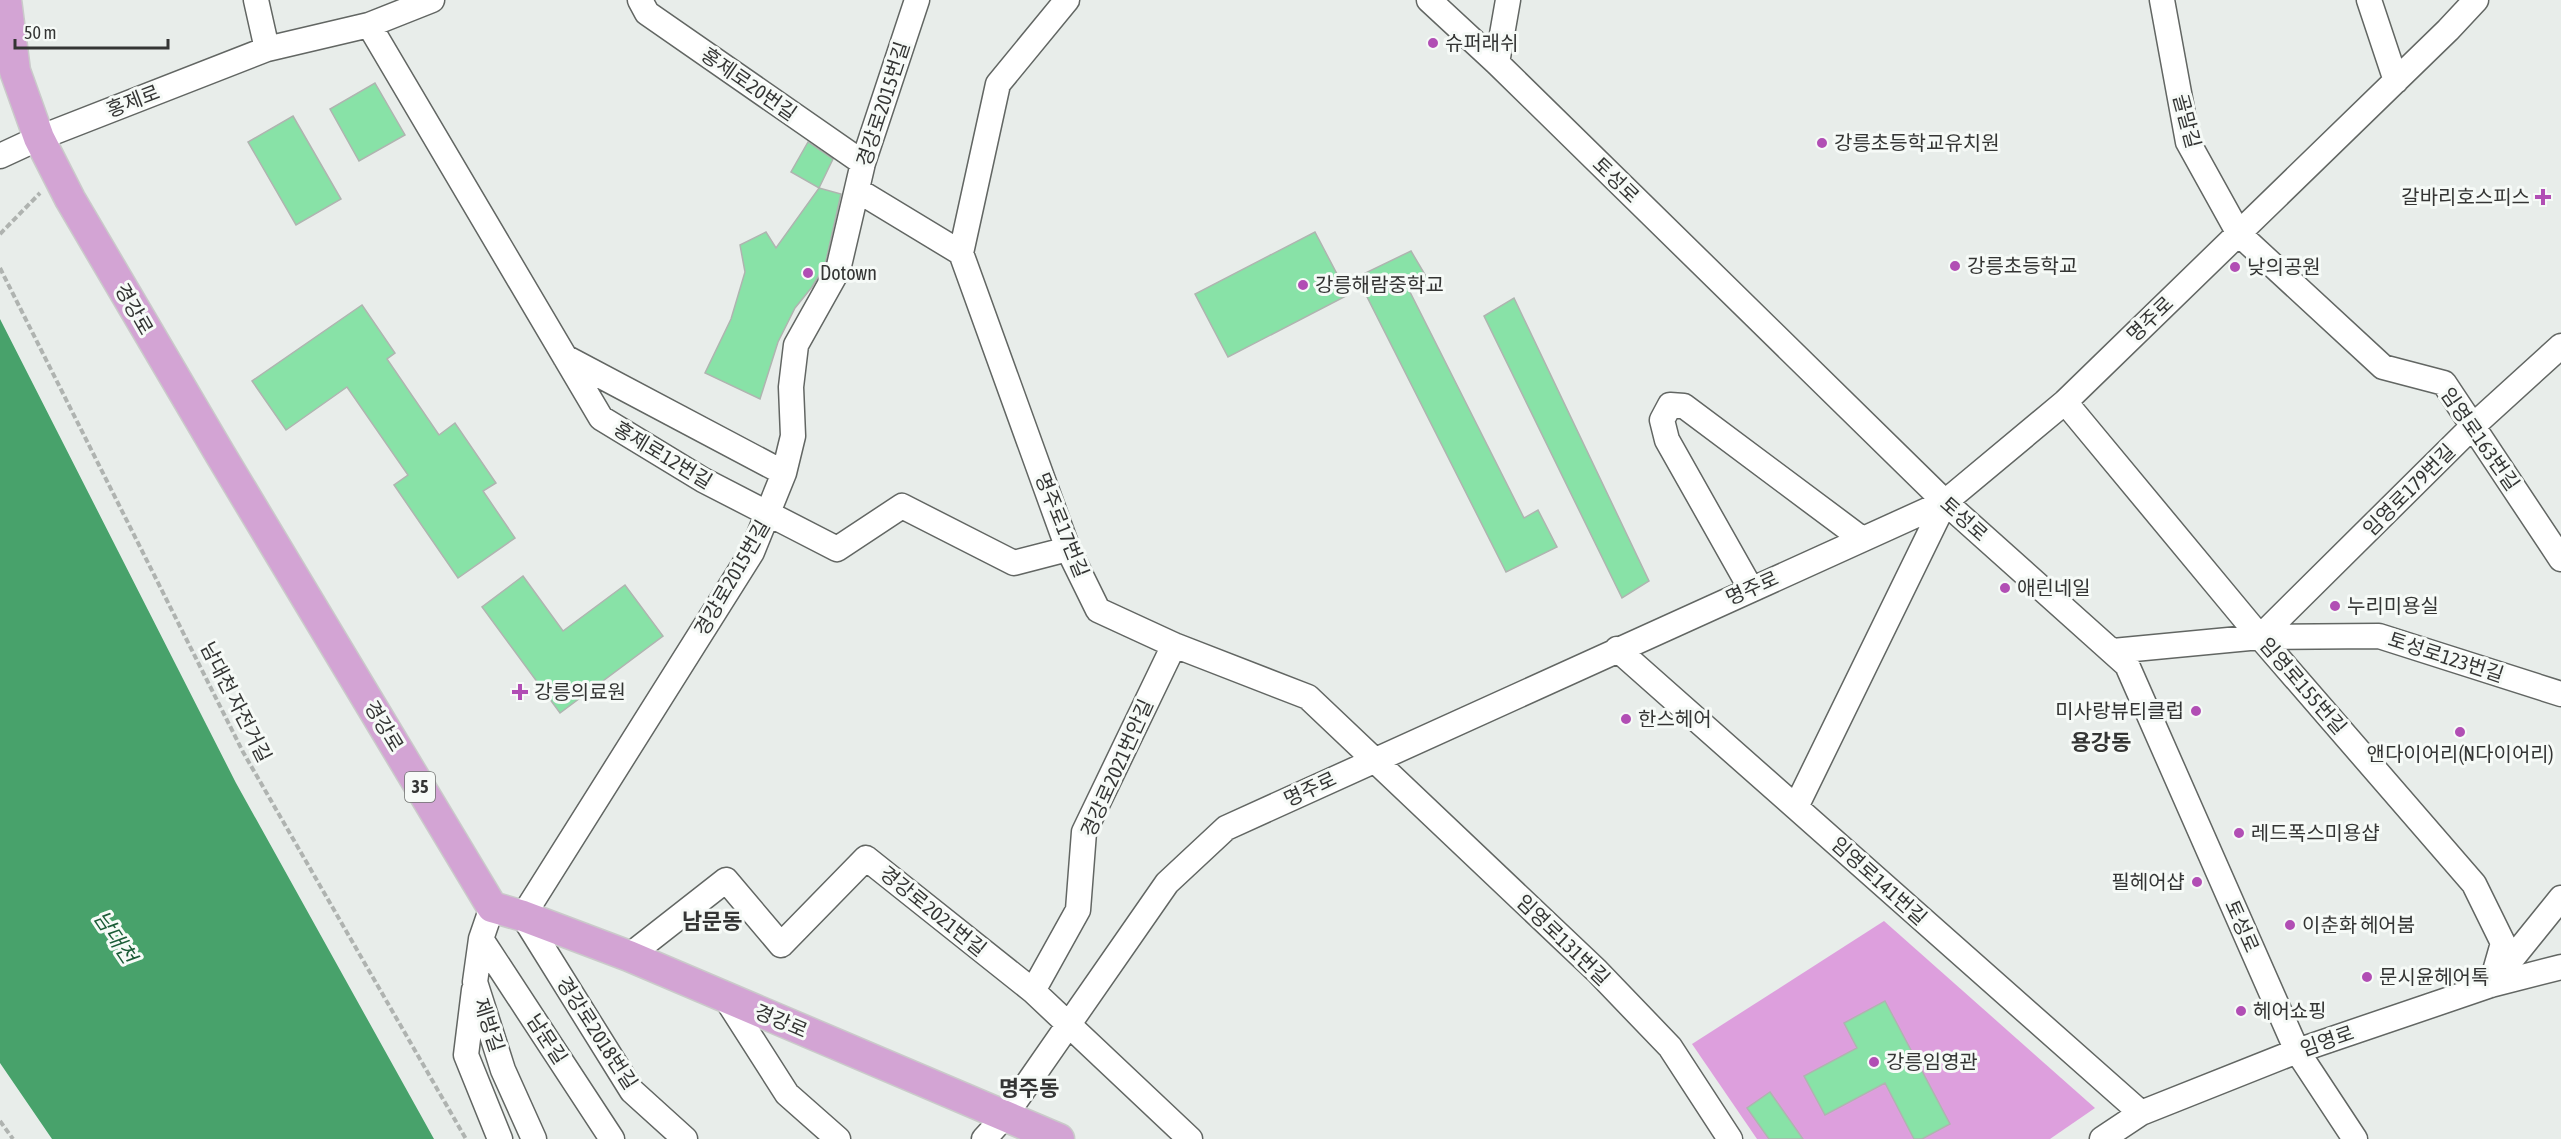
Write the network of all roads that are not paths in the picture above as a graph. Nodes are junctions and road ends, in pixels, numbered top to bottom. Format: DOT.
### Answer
graph roads {
  1 [pos="6,0"];
  2 [pos="256,0"];
  3 [pos="432,0"];
  4 [pos="640,0"];
  5 [pos="917,0"];
  6 [pos="1067,0"];
  7 [pos="1429,0"];
  8 [pos="1509,0"];
  9 [pos="2163,0"];
  10 [pos="2369,0"];
  11 [pos="2476,0"];
  12 [pos="369,25"];
  13 [pos="267,49"];
  14 [pos="1497,63"];
  15 [pos="2396,81"];
  16 [pos="39,138"];
  17 [pos="0,156"];
  18 [pos="863,163"];
  19 [pos="857,190"];
  20 [pos="2239,234"];
  21 [pos="961,253"];
  22 [pos="2561,346"];
  23 [pos="565,357"];
  24 [pos="2065,402"];
  25 [pos="2473,426"];
  26 [pos="783,473"];
  27 [pos="1945,502"];
  28 [pos="769,514"];
  29 [pos="1862,539"];
  30 [pos="1068,549"];
  31 [pos="2561,559"];
  32 [pos="1751,589"];
  33 [pos="2260,637"];
  34 [pos="1174,645"];
  35 [pos="1617,649"];
  36 [pos="2113,651"];
  37 [pos="2561,694"];
  38 [pos="1375,760"];
  39 [pos="1796,807"];
  40 [pos="2561,898"];
  41 [pos="492,908"];
  42 [pos="523,916"];
  43 [pos="481,939"];
  44 [pos="629,956"];
  45 [pos="2561,967"];
  46 [pos="475,982"];
  47 [pos="2491,985"];
  48 [pos="1033,991"];
  49 [pos="725,997"];
  50 [pos="1069,1025"];
  51 [pos="2297,1051"];
  52 [pos="2141,1113"];
  53 [pos="1005,1116"];
  54 [pos="500,1139"];
  55 [pos="534,1139"];
  56 [pos="612,1139"];
  57 [pos="685,1139"];
  58 [pos="838,1139"];
  59 [pos="984,1139"];
  60 [pos="1059,1139"];
  61 [pos="1190,1139"];
  62 [pos="1730,1139"];
  63 [pos="2102,1139"];
  64 [pos="2355,1139"];
  1 -- 16 [label="main road, 경강로 / 35"];
  2 -- 13 [label="street"];
  3 -- 12 [label="street, 홍제로"];
  4 -- 18 [label="street, 홍제로20번길"];
  5 -- 18 [label="street, 경강로2015번길"];
  6 -- 21 [label="street"];
  7 -- 14 [label="street, 토성로"];
  8 -- 14 [label="street"];
  9 -- 20 [label="street, 골말길"];
  10 -- 15 [label="street"];
  11 -- 15 [label="street, 명주로"];
  12 -- 13 [label="street, 홍제로"];
  12 -- 23 [label="street, 홍제로12번길"];
  13 -- 16 [label="street, 홍제로"];
  14 -- 27 [label="street, 토성로"];
  15 -- 20 [label="street, 명주로"];
  16 -- 17 [label="street, 홍제로"];
  16 -- 41 [label="main road, 경강로 / 35"];
  18 -- 19 [label="street, 경강로2015번길"];
  19 -- 21 [label="street"];
  19 -- 26 [label="street, 경강로2015번길"];
  20 -- 24 [label="street, 명주로"];
  20 -- 25 [label="street, 임영로163번길"];
  21 -- 30 [label="street, 명주로17번길"];
  22 -- 25 [label="street, 임영로179번길"];
  23 -- 26 [label="street"];
  23 -- 28 [label="street, 홍제로12번길"];
  24 -- 27 [label="street, 명주로"];
  24 -- 33 [label="street, 임영로155번길"];
  25 -- 31 [label="street, 임영로163번길"];
  25 -- 33 [label="street, 임영로179번길"];
  26 -- 28 [label="street, 경강로2015번길"];
  27 -- 29 [label="street, 명주로"];
  27 -- 36 [label="street, 토성로"];
  27 -- 39 [label="street"];
  28 -- 30 [label="street, 홍제로12번길"];
  28 -- 42 [label="street, 경강로2015번길"];
  29 -- 32 [label="street, 명주로"];
  29 -- 32 [label="street"];
  30 -- 34 [label="street, 명주로17번길"];
  32 -- 35 [label="street, 명주로"];
  33 -- 36 [label="street, 토성로123번길"];
  33 -- 37 [label="street, 토성로123번길"];
  33 -- 47 [label="street, 임영로155번길"];
  34 -- 38 [label="street, 명주로17번길"];
  34 -- 48 [label="street, 경강로2021번안길"];
  35 -- 38 [label="street, 명주로"];
  35 -- 39 [label="street, 임영로141번길"];
  36 -- 51 [label="street, 토성로"];
  38 -- 50 [label="street, 명주로"];
  38 -- 62 [label="street, 임영로131번길"];
  39 -- 52 [label="street, 임영로141번길"];
  40 -- 47 [label="street"];
  41 -- 42 [label="main road, 경강로"];
  41 -- 43 [label="street, 제방길"];
  42 -- 44 [label="main road, 경강로"];
  42 -- 57 [label="street, 경강로2018번길"];
  43 -- 46 [label="street, 제방길"];
  43 -- 56 [label="street, 남문길"];
  44 -- 48 [label="street, 경강로2021번길"];
  44 -- 49 [label="main road, 경강로"];
  45 -- 47 [label="street, 임영로"];
  46 -- 54 [label="street"];
  46 -- 55 [label="street, 제방길"];
  47 -- 51 [label="street, 임영로"];
  48 -- 50 [label="street, 경강로2021번길"];
  49 -- 53 [label="main road, 경강로"];
  49 -- 58 [label="street"];
  50 -- 53 [label="street, 명주로"];
  50 -- 61 [label="street, 경강로2021번길"];
  51 -- 52 [label="street, 임영로"];
  51 -- 64 [label="street, 토성로"];
  52 -- 63 [label="street, 임영로"];
  53 -- 59 [label="street, 명주로"];
  53 -- 60 [label="main road, 경강로"];
}
